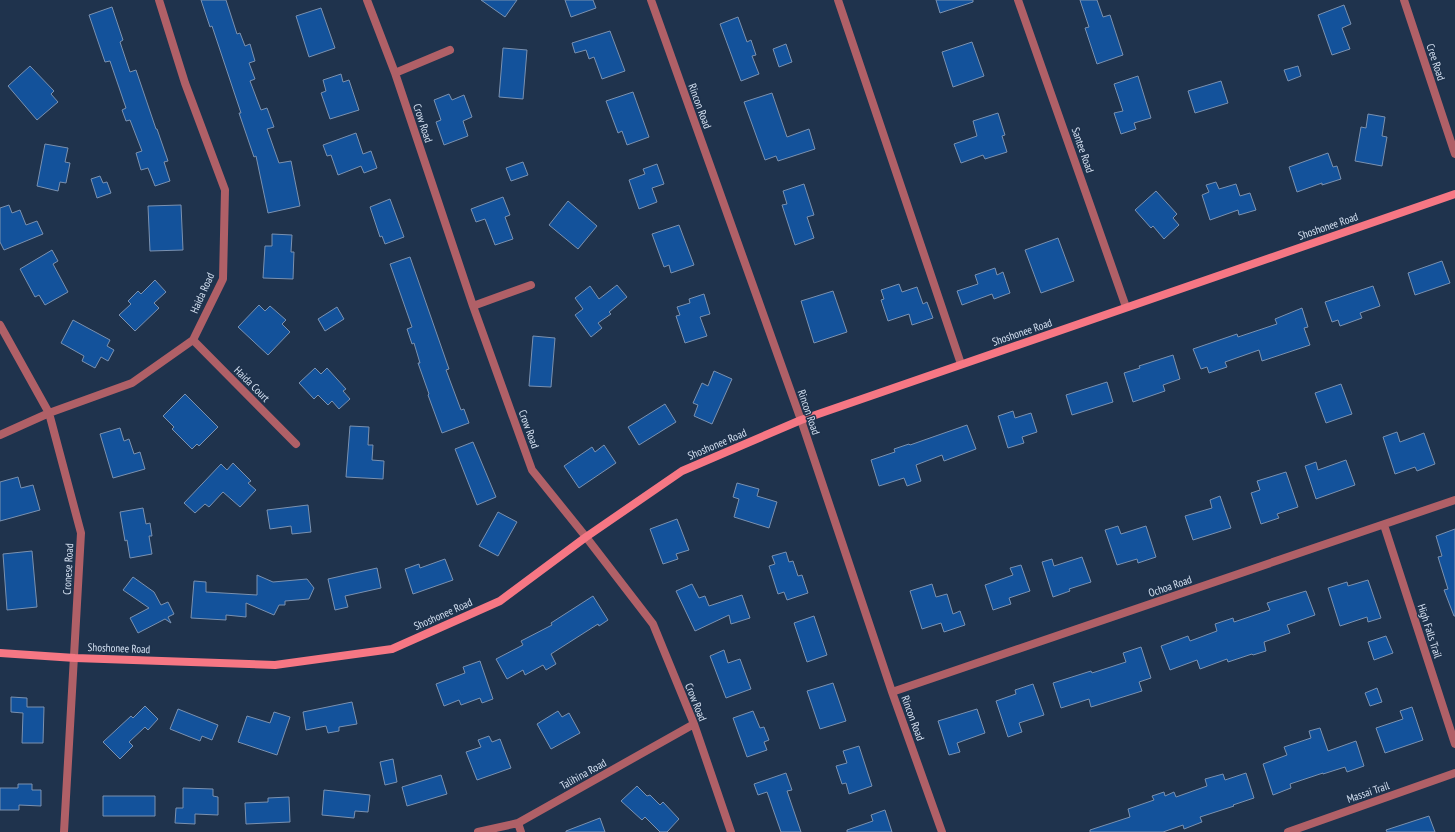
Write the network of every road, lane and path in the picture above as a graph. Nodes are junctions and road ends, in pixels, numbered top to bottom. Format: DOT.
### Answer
graph roads {
  1 [pos="159,0"];
  2 [pos="367,0"];
  3 [pos="651,0"];
  4 [pos="838,0"];
  5 [pos="1018,0"];
  6 [pos="1404,0"];
  7 [pos="450,50"];
  8 [pos="395,73"];
  9 [pos="1455,154"];
  10 [pos="1455,194"];
  11 [pos="531,285"];
  12 [pos="473,306"];
  13 [pos="1126,308"];
  14 [pos="0,325"];
  15 [pos="192,340"];
  16 [pos="961,364"];
  17 [pos="49,413"];
  18 [pos="801,420"];
  19 [pos="0,434"];
  20 [pos="296,444"];
  21 [pos="1455,500"];
  22 [pos="1384,525"];
  23 [pos="586,538"];
  24 [pos="0,653"];
  25 [pos="75,658"];
  26 [pos="892,692"];
  27 [pos="694,724"];
  28 [pos="1455,744"];
  29 [pos="1455,773"];
  30 [pos="518,823"];
  31 [pos="64,832"];
  32 [pos="478,832"];
  33 [pos="521,832"];
  34 [pos="731,832"];
  35 [pos="942,832"];
  36 [pos="1288,832"];
  1 -- 15 [label="street, Haida Road"];
  2 -- 8 [label="street, Crow Road"];
  3 -- 18 [label="street, Rincon Road"];
  4 -- 16 [label="street"];
  5 -- 13 [label="street, Santee Road"];
  6 -- 9 [label="street, Cree Road"];
  7 -- 8 [label="street"];
  8 -- 12 [label="street, Crow Road"];
  10 -- 13 [label="street, Shoshonee Road"];
  11 -- 12 [label="street"];
  12 -- 23 [label="street, Crow Road"];
  13 -- 16 [label="street, Shoshonee Road"];
  14 -- 17 [label="street, Cronese Road"];
  15 -- 17 [label="street, Haida Road"];
  15 -- 20 [label="street, Haida Court"];
  16 -- 18 [label="street, Shoshonee Road"];
  17 -- 19 [label="street, Haida Road"];
  17 -- 25 [label="street, Cronese Road"];
  18 -- 23 [label="street, Shoshonee Road"];
  18 -- 26 [label="street, Rincon Road"];
  21 -- 22 [label="street, Ochoa Road"];
  22 -- 26 [label="street, Ochoa Road"];
  22 -- 28 [label="street, High Falls Trail"];
  23 -- 25 [label="street, Shoshonee Road"];
  23 -- 27 [label="street, Crow Road"];
  24 -- 25 [label="street, Shoshonee Road"];
  25 -- 31 [label="street, Cronese Road"];
  26 -- 35 [label="street, Rincon Road"];
  27 -- 30 [label="street, Talihina Road"];
  27 -- 34 [label="street, Crow Road"];
  29 -- 36 [label="street, Massai Trail"];
  30 -- 32 [label="street, Talihina Road"];
  30 -- 33 [label="street"];
}
